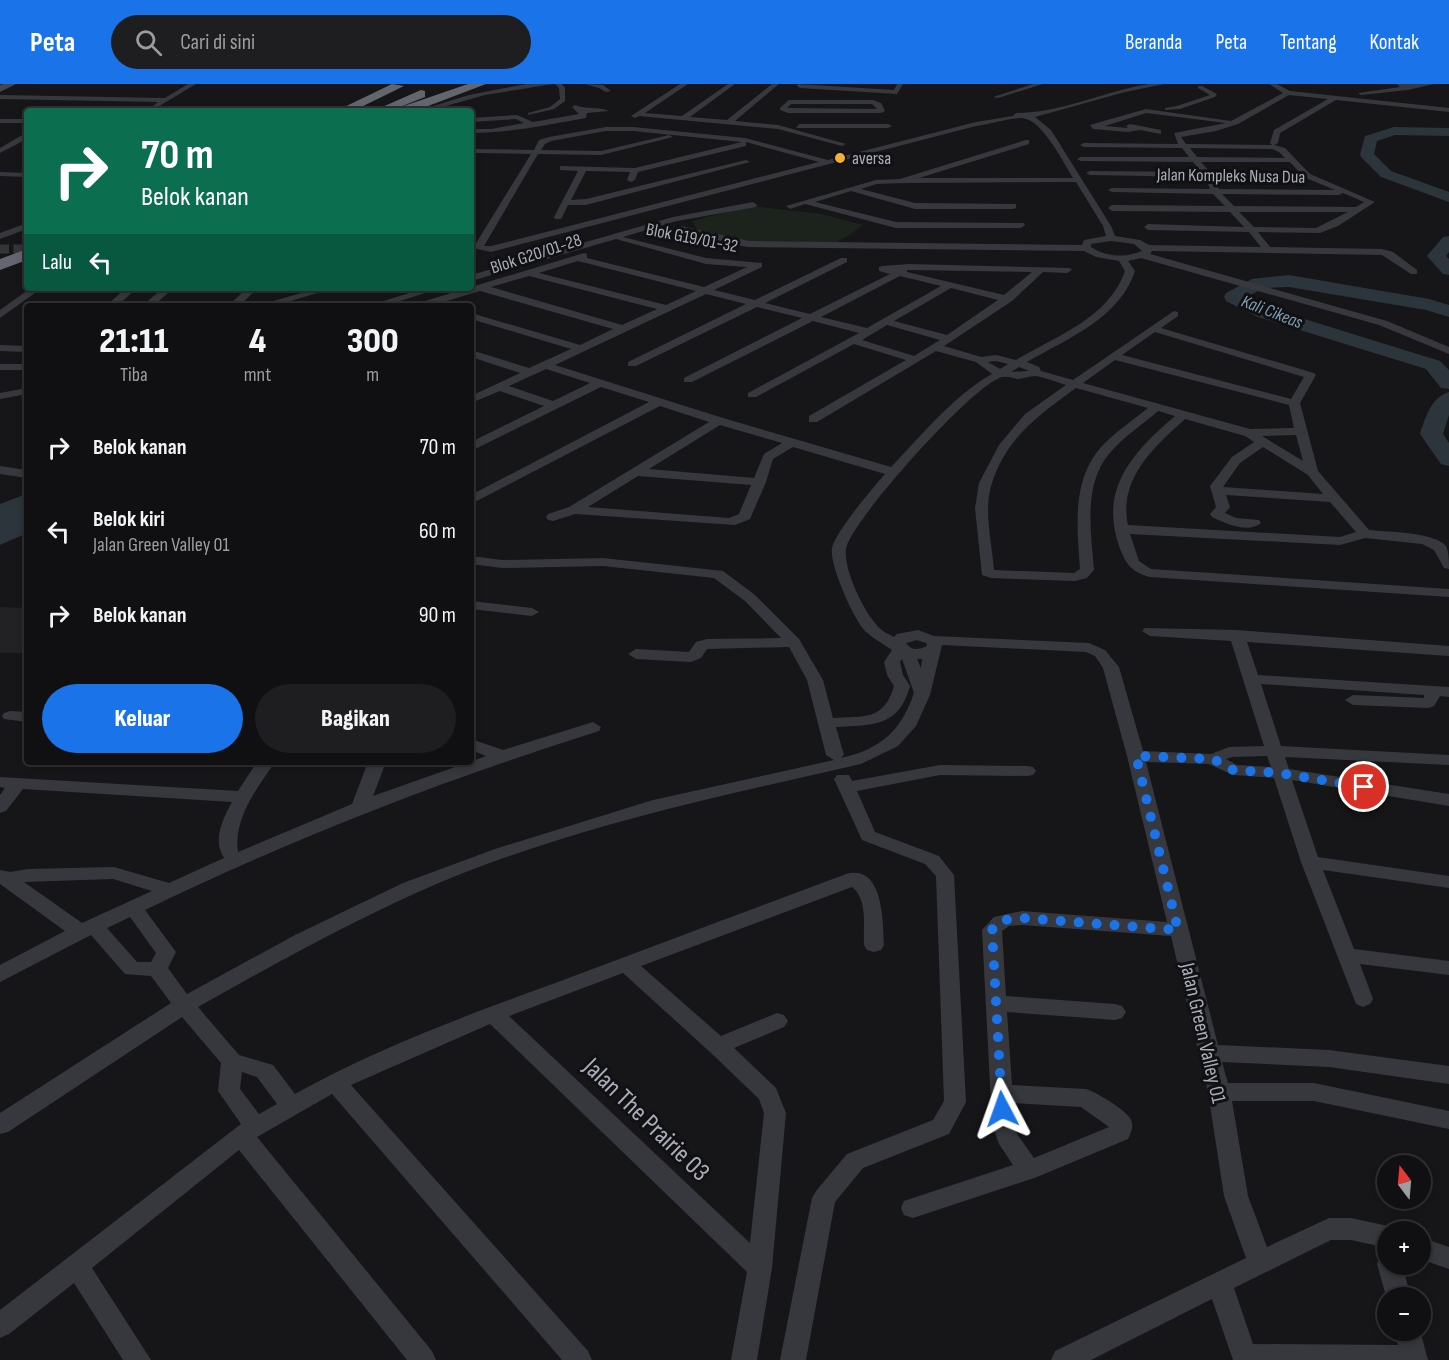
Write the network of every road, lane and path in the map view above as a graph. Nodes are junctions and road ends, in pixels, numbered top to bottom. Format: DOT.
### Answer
graph roads {
  1 [pos="11,84"];
  2 [pos="22,84"];
  3 [pos="193,84"];
  4 [pos="403,84"];
  5 [pos="430,84"];
  6 [pos="449,84"];
  7 [pos="480,84"];
  8 [pos="550,84"];
  9 [pos="558,84"];
  10 [pos="588,84"];
  11 [pos="683,84"];
  12 [pos="732,84"];
  13 [pos="777,84"];
  14 [pos="802,84"];
  15 [pos="900,84"];
  16 [pos="1040,84"];
  17 [pos="1117,84"];
  18 [pos="1162,84"];
  19 [pos="1272,84"];
  20 [pos="1431,84"];
  21 [pos="527,85"];
  22 [pos="1403,85"];
  23 [pos="1126,87"];
  24 [pos="1200,87"];
  25 [pos="0,89"];
  26 [pos="500,91"];
  27 [pos="608,91"];
  28 [pos="1374,92"];
  29 [pos="1288,93"];
  30 [pos="0,96"];
  31 [pos="1339,96"];
  32 [pos="1416,96"];
  33 [pos="996,97"];
  34 [pos="165,100"];
  35 [pos="153,108"];
  36 [pos="349,108"];
  37 [pos="368,108"];
  38 [pos="387,108"];
  39 [pos="412,108"];
  40 [pos="430,108"];
  41 [pos="440,108"];
  42 [pos="482,110"];
  43 [pos="1449,110"];
  44 [pos="605,111"];
  45 [pos="881,111"];
  46 [pos="1155,111"];
  47 [pos="530,114"];
  48 [pos="638,114"];
  49 [pos="1033,116"];
  50 [pos="684,118"];
  51 [pos="474,120"];
  52 [pos="487,120"];
  53 [pos="0,121"];
  54 [pos="1109,121"];
  55 [pos="24,122"];
  56 [pos="626,122"];
  57 [pos="729,122"];
  58 [pos="1235,122"];
  59 [pos="531,125"];
  60 [pos="816,126"];
  61 [pos="888,126"];
  62 [pos="778,127"];
  63 [pos="1141,128"];
  64 [pos="474,131"];
  65 [pos="491,131"];
  66 [pos="794,131"];
  67 [pos="1158,132"];
  68 [pos="682,134"];
  69 [pos="853,135"];
  70 [pos="24,138"];
  71 [pos="748,140"];
  72 [pos="841,141"];
  73 [pos="1026,142"];
  74 [pos="1274,143"];
  75 [pos="1084,145"];
  76 [pos="1183,145"];
  77 [pos="0,151"];
  78 [pos="536,151"];
  79 [pos="707,151"];
  80 [pos="474,153"];
  81 [pos="474,154"];
  82 [pos="1081,159"];
  83 [pos="1195,159"];
  84 [pos="1293,160"];
  85 [pos="827,162"];
  86 [pos="563,168"];
  87 [pos="0,169"];
  88 [pos="583,169"];
  89 [pos="620,169"];
  90 [pos="997,169"];
  91 [pos="635,170"];
  92 [pos="23,172"];
  93 [pos="1090,173"];
  94 [pos="0,174"];
  95 [pos="1208,175"];
  96 [pos="1307,176"];
  97 [pos="911,180"];
  98 [pos="1080,182"];
  99 [pos="852,189"];
  100 [pos="634,190"];
  101 [pos="1112,190"];
  102 [pos="1216,192"];
  103 [pos="1008,194"];
  104 [pos="1349,194"];
  105 [pos="806,202"];
  106 [pos="566,203"];
  107 [pos="753,205"];
  108 [pos="790,206"];
  109 [pos="1112,208"];
  110 [pos="1232,209"];
  111 [pos="1360,210"];
  112 [pos="558,217"];
  113 [pos="24,227"];
  114 [pos="1148,227"];
  115 [pos="681,229"];
  116 [pos="1252,230"];
  117 [pos="0,236"];
  118 [pos="1111,238"];
  119 [pos="624,241"];
  120 [pos="24,245"];
  121 [pos="477,246"];
  122 [pos="1086,248"];
  123 [pos="1267,249"];
  124 [pos="1145,252"];
  125 [pos="0,255"];
  126 [pos="24,255"];
  127 [pos="578,258"];
  128 [pos="1122,258"];
  129 [pos="844,260"];
  130 [pos="0,265"];
  131 [pos="909,267"];
  132 [pos="970,269"];
  133 [pos="1041,269"];
  134 [pos="1066,270"];
  135 [pos="1414,272"];
  136 [pos="529,273"];
  137 [pos="899,275"];
  138 [pos="474,277"];
  139 [pos="1000,277"];
  140 [pos="948,286"];
  141 [pos="482,288"];
  142 [pos="705,290"];
  143 [pos="33,291"];
  144 [pos="128,291"];
  145 [pos="165,291"];
  146 [pos="250,291"];
  147 [pos="318,291"];
  148 [pos="426,291"];
  149 [pos="472,291"];
  150 [pos="474,291"];
  151 [pos="1008,299"];
  152 [pos="114,303"];
  153 [pos="151,303"];
  154 [pos="236,303"];
  155 [pos="272,303"];
  156 [pos="383,303"];
  157 [pos="434,303"];
  158 [pos="756,303"];
  159 [pos="666,308"];
  160 [pos="1174,314"];
  161 [pos="0,315"];
  162 [pos="474,317"];
  163 [pos="812,318"];
  164 [pos="886,322"];
  165 [pos="623,328"];
  166 [pos="1154,329"];
  167 [pos="865,331"];
  168 [pos="946,338"];
  169 [pos="852,340"];
  170 [pos="934,347"];
  171 [pos="0,348"];
  172 [pos="580,348"];
  173 [pos="24,349"];
  174 [pos="1449,351"];
  175 [pos="474,354"];
  176 [pos="1116,357"];
  177 [pos="913,359"];
  178 [pos="981,360"];
  179 [pos="1020,362"];
  180 [pos="632,364"];
  181 [pos="548,366"];
  182 [pos="0,367"];
  183 [pos="24,367"];
  184 [pos="1002,372"];
  185 [pos="532,373"];
  186 [pos="1035,374"];
  187 [pos="688,380"];
  188 [pos="601,382"];
  189 [pos="1076,386"];
  190 [pos="503,388"];
  191 [pos="24,392"];
  192 [pos="753,394"];
  193 [pos="0,396"];
  194 [pos="474,397"];
  195 [pos="659,402"];
  196 [pos="1294,403"];
  197 [pos="553,405"];
  198 [pos="1156,407"];
  199 [pos="1184,414"];
  200 [pos="813,419"];
  201 [pos="719,421"];
  202 [pos="1302,431"];
  203 [pos="1249,433"];
  204 [pos="1263,441"];
  205 [pos="792,442"];
  206 [pos="474,445"];
  207 [pos="0,470"];
  208 [pos="634,472"];
  209 [pos="893,472"];
  210 [pos="1312,472"];
  211 [pos="24,474"];
  212 [pos="760,482"];
  213 [pos="1219,491"];
  214 [pos="474,498"];
  215 [pos="1333,498"];
  216 [pos="574,510"];
  217 [pos="553,517"];
  218 [pos="1254,523"];
  219 [pos="1121,529"];
  220 [pos="1365,534"];
  221 [pos="474,560"];
  222 [pos="1449,566"];
  223 [pos="1449,592"];
  224 [pos="474,605"];
  225 [pos="532,612"];
  226 [pos="861,612"];
  227 [pos="1150,631"];
  228 [pos="913,635"];
  229 [pos="1237,635"];
  230 [pos="794,642"];
  231 [pos="932,646"];
  232 [pos="904,651"];
  233 [pos="1449,651"];
  234 [pos="636,654"];
  235 [pos="1253,679"];
  236 [pos="1430,691"];
  237 [pos="922,692"];
  238 [pos="1449,692"];
  239 [pos="1353,700"];
  240 [pos="828,723"];
  241 [pos="592,727"];
  242 [pos="474,745"];
  243 [pos="1275,751"];
  244 [pos="500,755"];
  245 [pos="835,756"];
  246 [pos="1136,756"];
  247 [pos="1213,759"];
  248 [pos="1449,760"];
  249 [pos="264,765"];
  250 [pos="376,765"];
  251 [pos="474,765"];
  252 [pos="474,765"];
  253 [pos="1027,771"];
  254 [pos="1279,773"];
  255 [pos="9,782"];
  256 [pos="242,797"];
  257 [pos="1449,800"];
  258 [pos="0,807"];
  259 [pos="360,808"];
  260 [pos="235,861"];
  261 [pos="1310,862"];
  262 [pos="3,877"];
  263 [pos="1449,882"];
  264 [pos="170,890"];
  265 [pos="133,908"];
  266 [pos="87,929"];
  267 [pos="1178,930"];
  268 [pos="874,945"];
  269 [pos="1346,955"];
  270 [pos="624,963"];
  271 [pos="1449,968"];
  272 [pos="157,969"];
  273 [pos="0,975"];
  274 [pos="1363,999"];
  275 [pos="997,1003"];
  276 [pos="184,1005"];
  277 [pos="1115,1012"];
  278 [pos="493,1014"];
  279 [pos="777,1021"];
  280 [pos="718,1046"];
  281 [pos="1209,1053"];
  282 [pos="232,1061"];
  283 [pos="1449,1075"];
  284 [pos="335,1082"];
  285 [pos="1219,1092"];
  286 [pos="1001,1094"];
  287 [pos="292,1106"];
  288 [pos="1449,1120"];
  289 [pos="0,1125"];
  290 [pos="249,1130"];
  291 [pos="1029,1170"];
  292 [pos="913,1208"];
  293 [pos="1377,1240"];
  294 [pos="1431,1252"];
  295 [pos="1449,1258"];
  296 [pos="1261,1264"];
  297 [pos="77,1266"];
  298 [pos="760,1268"];
  299 [pos="1220,1284"];
  300 [pos="0,1326"];
  301 [pos="1410,1341"];
  302 [pos="1246,1358"];
  303 [pos="1415,1359"];
  304 [pos="138,1360"];
  305 [pos="423,1360"];
  306 [pos="579,1360"];
  307 [pos="744,1360"];
  308 [pos="793,1360"];
  309 [pos="1064,1360"];
  1 -- 25 [label="main road"];
  2 -- 30 [label="street"];
  3 -- 34 [label="street"];
  4 -- 36 [label="highway"];
  5 -- 37 [label="highway"];
  6 -- 38 [label="highway"];
  7 -- 39 [label="highway"];
  8 -- 21 [label="street"];
  9 -- 47 [label="street"];
  10 -- 27 [label="street"];
  11 -- 48 [label="street"];
  12 -- 50 [label="street"];
  13 -- 57 [label="street"];
  14 -- 15 [label="street"];
  16 -- 33 [label="street"];
  17 -- 23 [label="street"];
  18 -- 23 [label="street"];
  19 -- 29 [label="street"];
  20 -- 22 [label="street"];
  21 -- 40 [label="street"];
  22 -- 28 [label="street"];
  23 -- 49 [label="street"];
  24 -- 46 [label="street"];
  26 -- 41 [label="street"];
  28 -- 31 [label="street"];
  28 -- 32 [label="street"];
  29 -- 31 [label="street"];
  29 -- 58 [label="street"];
  30 -- 34 [label="street"];
  31 -- 43 [label="street"];
  31 -- 74 [label="street"];
  34 -- 35 [label="street"];
  42 -- 52 [label="street"];
  44 -- 59 [label="street"];
  45 -- 45 [label="street"];
  45 -- 61 [label="street"];
  46 -- 54 [label="street"];
  46 -- 58 [label="street"];
  48 -- 50 [label="street"];
  48 -- 56 [label="street"];
  49 -- 85 [label="street"];
  49 -- 98 [label="street"];
  50 -- 57 [label="street"];
  51 -- 52 [label="street"];
  52 -- 59 [label="street"];
  53 -- 55 [label="street"];
  54 -- 63 [label="street"];
  54 -- 63 [label="street"];
  57 -- 62 [label="street"];
  58 -- 76 [label="street"];
  59 -- 65 [label="street"];
  60 -- 61 [label="street"];
  60 -- 62 [label="street"];
  60 -- 66 [label="street"];
  61 -- 69 [label="street"];
  62 -- 66 [label="street"];
  63 -- 67 [label="street"];
  64 -- 65 [label="street"];
  65 -- 80 [label="street"];
  66 -- 71 [label="street"];
  66 -- 72 [label="street"];
  68 -- 71 [label="street"];
  68 -- 78 [label="street"];
  68 -- 78 [label="street"];
  70 -- 77 [label="street"];
  71 -- 79 [label="street"];
  71 -- 85 [label="street"];
  73 -- 97 [label="street"];
  75 -- 76 [label="street"];
  76 -- 83 [label="street"];
  76 -- 84 [label="street"];
  78 -- 81 [label="street"];
  78 -- 121 [label="street"];
  79 -- 89 [label="street"];
  79 -- 91 [label="street"];
  79 -- 100 [label="street"];
  82 -- 83 [label="street"];
  83 -- 84 [label="street"];
  83 -- 95 [label="street"];
  84 -- 96 [label="street"];
  85 -- 121 [label="street"];
  86 -- 88 [label="street"];
  87 -- 92 [label="street"];
  88 -- 89 [label="street"];
  88 -- 106 [label="street"];
  89 -- 91 [label="street"];
  90 -- 103 [label="street"];
  91 -- 100 [label="street"];
  92 -- 94 [label="street"];
  93 -- 95 [label="street"];
  95 -- 96 [label="street"];
  95 -- 102 [label="street"];
  96 -- 104 [label="street"];
  97 -- 99 [label="street"];
  97 -- 103 [label="street"];
  98 -- 103 [label="street"];
  98 -- 118 [label="street"];
  99 -- 103 [label="street"];
  99 -- 105 [label="street"];
  100 -- 106 [label="street"];
  101 -- 102 [label="street, Jalan Kompleks Nusa Dua"];
  102 -- 104 [label="street, Jalan Kompleks Nusa Dua"];
  102 -- 110 [label="street"];
  103 -- 105 [label="street"];
  104 -- 111 [label="street"];
  105 -- 108 [label="street"];
  106 -- 112 [label="street"];
  107 -- 138 [label="street"];
  109 -- 110 [label="street"];
  110 -- 111 [label="street"];
  110 -- 116 [label="street"];
  111 -- 116 [label="street"];
  113 -- 117 [label="street"];
  114 -- 116 [label="street"];
  115 -- 122 [label="street"];
  116 -- 123 [label="street"];
  118 -- 122 [label="street"];
  118 -- 124 [label="street"];
  119 -- 127 [label="street, Blok G20/01-28"];
  119 -- 142 [label="street, Blok G19/01-32"];
  120 -- 125 [label="highway"];
  122 -- 128 [label="street"];
  123 -- 124 [label="street"];
  123 -- 135 [label="street"];
  124 -- 128 [label="street"];
  124 -- 174 [label="street"];
  126 -- 130 [label="highway"];
  127 -- 136 [label="street, Blok G20/01-28"];
  127 -- 142 [label="street"];
  128 -- 179 [label="street"];
  129 -- 158 [label="street"];
  131 -- 132 [label="street"];
  131 -- 137 [label="street"];
  131 -- 137 [label="street"];
  132 -- 133 [label="street"];
  132 -- 139 [label="street"];
  133 -- 134 [label="street"];
  133 -- 151 [label="street"];
  136 -- 141 [label="street, Blok G20/01-28"];
  136 -- 159 [label="street"];
  137 -- 140 [label="street"];
  137 -- 163 [label="street"];
  140 -- 151 [label="street"];
  140 -- 164 [label="street"];
  141 -- 150 [label="street, Blok G20/01-28"];
  141 -- 165 [label="street"];
  142 -- 158 [label="street"];
  142 -- 159 [label="street"];
  143 -- 161 [label="street"];
  144 -- 152 [label="street"];
  145 -- 153 [label="street"];
  146 -- 154 [label="street"];
  147 -- 155 [label="street"];
  148 -- 156 [label="street"];
  149 -- 157 [label="street, Blok G20/01-28"];
  151 -- 168 [label="street"];
  158 -- 163 [label="street"];
  158 -- 180 [label="street"];
  159 -- 165 [label="street"];
  160 -- 166 [label="street"];
  162 -- 172 [label="street"];
  163 -- 167 [label="street"];
  163 -- 187 [label="street"];
  164 -- 167 [label="street"];
  164 -- 168 [label="street"];
  165 -- 172 [label="street"];
  166 -- 176 [label="street"];
  166 -- 196 [label="street"];
  167 -- 169 [label="street"];
  168 -- 170 [label="street"];
  169 -- 177 [label="street"];
  169 -- 192 [label="street"];
  170 -- 177 [label="street"];
  170 -- 178 [label="street"];
  171 -- 173 [label="street"];
  172 -- 181 [label="street"];
  175 -- 185 [label="street"];
  176 -- 189 [label="street"];
  176 -- 196 [label="street"];
  177 -- 200 [label="street"];
  178 -- 179 [label="street"];
  178 -- 184 [label="street"];
  179 -- 184 [label="street"];
  179 -- 186 [label="street"];
  181 -- 185 [label="street"];
  181 -- 188 [label="street"];
  182 -- 183 [label="street"];
  184 -- 186 [label="street"];
  184 -- 209 [label="street"];
  185 -- 190 [label="street"];
  186 -- 189 [label="street"];
  188 -- 195 [label="street"];
  188 -- 197 [label="street"];
  189 -- 198 [label="street"];
  189 -- 198 [label="street"];
  190 -- 194 [label="street"];
  190 -- 197 [label="street"];
  191 -- 193 [label="street"];
  195 -- 201 [label="street"];
  195 -- 214 [label="street"];
  196 -- 202 [label="street"];
  197 -- 206 [label="street"];
  198 -- 199 [label="street"];
  199 -- 203 [label="street"];
  199 -- 219 [label="street"];
  201 -- 205 [label="street"];
  201 -- 208 [label="street"];
  202 -- 203 [label="street"];
  202 -- 210 [label="street"];
  203 -- 204 [label="street"];
  204 -- 210 [label="street"];
  204 -- 213 [label="street"];
  205 -- 209 [label="street"];
  205 -- 212 [label="street"];
  207 -- 211 [label="street"];
  208 -- 212 [label="street"];
  208 -- 216 [label="street"];
  209 -- 226 [label="street"];
  210 -- 215 [label="street"];
  212 -- 216 [label="street"];
  213 -- 215 [label="street"];
  213 -- 218 [label="street"];
  215 -- 220 [label="street"];
  216 -- 217 [label="street"];
  219 -- 220 [label="street"];
  219 -- 223 [label="street"];
  220 -- 222 [label="street"];
  221 -- 230 [label="street"];
  224 -- 225 [label="street"];
  226 -- 228 [label="street"];
  226 -- 232 [label="street"];
  227 -- 229 [label="street"];
  228 -- 231 [label="street"];
  228 -- 232 [label="street"];
  229 -- 233 [label="street"];
  229 -- 235 [label="street"];
  230 -- 234 [label="street"];
  230 -- 240 [label="street"];
  231 -- 232 [label="street"];
  231 -- 237 [label="street"];
  231 -- 246 [label="street, Jalan Green Valley 01"];
  232 -- 237 [label="street"];
  232 -- 240 [label="street"];
  235 -- 236 [label="street"];
  235 -- 243 [label="street"];
  236 -- 238 [label="street"];
  236 -- 239 [label="street"];
  237 -- 276 [label="street"];
  240 -- 245 [label="street"];
  241 -- 244 [label="street"];
  242 -- 244 [label="street"];
  243 -- 247 [label="street"];
  243 -- 248 [label="street"];
  243 -- 254 [label="street"];
  244 -- 252 [label="street"];
  246 -- 247 [label="street"];
  246 -- 267 [label="street, Jalan Green Valley 01"];
  247 -- 254 [label="street"];
  249 -- 256 [label="street"];
  250 -- 259 [label="street"];
  251 -- 259 [label="street"];
  253 -- 308 [label="street"];
  254 -- 257 [label="street"];
  254 -- 261 [label="street"];
  255 -- 256 [label="street"];
  255 -- 258 [label="street"];
  256 -- 260 [label="street"];
  259 -- 260 [label="street"];
  260 -- 264 [label="street"];
  261 -- 263 [label="street"];
  261 -- 269 [label="street"];
  262 -- 264 [label="street"];
  262 -- 266 [label="street"];
  264 -- 265 [label="street"];
  265 -- 266 [label="street"];
  265 -- 272 [label="street"];
  266 -- 272 [label="street"];
  266 -- 273 [label="street"];
  267 -- 275 [label="street"];
  267 -- 281 [label="street, Jalan Green Valley 01"];
  268 -- 270 [label="street"];
  269 -- 271 [label="street"];
  269 -- 274 [label="street"];
  270 -- 278 [label="street"];
  270 -- 280 [label="street"];
  272 -- 276 [label="street"];
  275 -- 277 [label="street"];
  275 -- 286 [label="street"];
  276 -- 282 [label="street"];
  276 -- 289 [label="street"];
  278 -- 284 [label="street"];
  278 -- 298 [label="street, Jalan The Prairie 03"];
  279 -- 280 [label="street"];
  280 -- 298 [label="street"];
  281 -- 283 [label="street"];
  281 -- 285 [label="street, Jalan Green Valley 01"];
  282 -- 287 [label="street"];
  282 -- 290 [label="street"];
  284 -- 287 [label="street"];
  284 -- 306 [label="street"];
  285 -- 288 [label="street"];
  285 -- 296 [label="street, Jalan Green Valley 01"];
  286 -- 291 [label="street"];
  286 -- 291 [label="street"];
  287 -- 290 [label="street"];
  290 -- 297 [label="street"];
  290 -- 305 [label="street"];
  291 -- 292 [label="street"];
  293 -- 296 [label="street"];
  294 -- 295 [label="street"];
  296 -- 299 [label="street"];
  297 -- 300 [label="street"];
  297 -- 304 [label="street"];
  298 -- 307 [label="street"];
  299 -- 302 [label="street"];
  299 -- 309 [label="street"];
  301 -- 303 [label="street"];
  302 -- 303 [label="street"];
}
